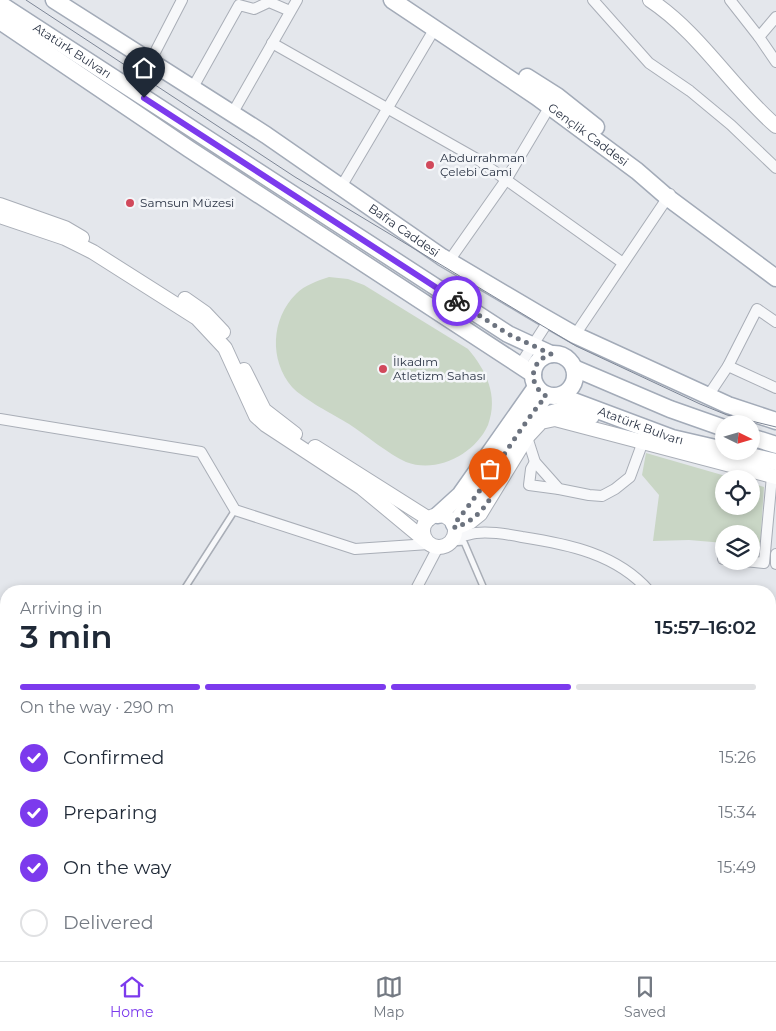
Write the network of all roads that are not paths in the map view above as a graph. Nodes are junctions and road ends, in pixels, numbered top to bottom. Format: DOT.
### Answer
graph roads {
  1 [pos="54,0"];
  2 [pos="182,0"];
  3 [pos="297,0"];
  4 [pos="392,0"];
  5 [pos="405,0"];
  6 [pos="593,0"];
  7 [pos="650,0"];
  8 [pos="730,0"];
  9 [pos="0,4"];
  10 [pos="290,11"];
  11 [pos="776,18"];
  12 [pos="0,21"];
  13 [pos="435,28"];
  14 [pos="759,37"];
  15 [pos="272,44"];
  16 [pos="150,62"];
  17 [pos="776,62"];
  18 [pos="192,89"];
  19 [pos="550,106"];
  20 [pos="386,107"];
  21 [pos="232,114"];
  22 [pos="776,126"];
  23 [pos="776,168"];
  24 [pos="506,180"];
  25 [pos="341,187"];
  26 [pos="669,194"];
  27 [pos="0,204"];
  28 [pos="0,216"];
  29 [pos="449,261"];
  30 [pos="623,262"];
  31 [pos="776,270"];
  32 [pos="776,278"];
  33 [pos="549,320"];
  34 [pos="776,322"];
  35 [pos="575,335"];
  36 [pos="533,346"];
  37 [pos="551,354"];
  38 [pos="728,366"];
  39 [pos="574,368"];
  40 [pos="539,384"];
  41 [pos="776,388"];
  42 [pos="708,396"];
  43 [pos="0,419"];
  44 [pos="776,421"];
  45 [pos="715,425"];
  46 [pos="526,429"];
  47 [pos="672,438"];
  48 [pos="760,440"];
  49 [pos="638,442"];
  50 [pos="776,445"];
  51 [pos="715,448"];
  52 [pos="748,460"];
  53 [pos="536,462"];
  54 [pos="775,472"];
  55 [pos="559,489"];
  56 [pos="236,510"];
  57 [pos="433,517"];
  58 [pos="453,533"];
  59 [pos="430,544"];
  60 [pos="776,560"];
  61 [pos="760,563"];
  62 [pos="764,563"];
  63 [pos="187,585"];
  64 [pos="418,585"];
  65 [pos="482,585"];
  66 [pos="644,585"];
  1 -- 16 [label="main road, Bafra Caddesi"];
  2 -- 16 [label="street"];
  3 -- 10 [label="street"];
  4 -- 13 [label="main road, Gençlik Caddesi"];
  5 -- 26 [label="main road, Gençlik Caddesi"];
  6 -- 23 [label="street"];
  7 -- 22 [label="street"];
  8 -- 14 [label="street"];
  9 -- 36 [label="main road, Atatürk Bulvarı"];
  10 -- 15 [label="street"];
  10 -- 18 [label="street"];
  11 -- 14 [label="street"];
  12 -- 40 [label="main road, Atatürk Bulvarı"];
  13 -- 19 [label="main road, Gençlik Caddesi"];
  13 -- 20 [label="street"];
  14 -- 17 [label="street"];
  15 -- 20 [label="street"];
  15 -- 21 [label="street"];
  16 -- 18 [label="main road, Bafra Caddesi"];
  18 -- 21 [label="main road, Bafra Caddesi"];
  19 -- 24 [label="street"];
  19 -- 26 [label="main road, Gençlik Caddesi"];
  20 -- 24 [label="street"];
  20 -- 25 [label="street"];
  21 -- 25 [label="main road, Bafra Caddesi"];
  24 -- 29 [label="street"];
  24 -- 30 [label="street"];
  25 -- 29 [label="main road, Bafra Caddesi"];
  26 -- 30 [label="street"];
  26 -- 31 [label="main road, Gençlik Caddesi"];
  26 -- 32 [label="main road, Gençlik Caddesi"];
  27 -- 57 [label="street"];
  28 -- 59 [label="street"];
  29 -- 33 [label="main road, Bafra Caddesi"];
  30 -- 35 [label="street"];
  33 -- 35 [label="main road, Bafra Caddesi"];
  33 -- 36 [label="street"];
  34 -- 38 [label="street"];
  35 -- 42 [label="main road, Bafra Caddesi"];
  36 -- 37 [label="main road, Atatürk Bulvarı"];
  36 -- 40 [label="street"];
  37 -- 39 [label="main road, Atatürk Bulvarı"];
  37 -- 40 [label="main road"];
  38 -- 41 [label="street"];
  38 -- 42 [label="street"];
  39 -- 40 [label="main road"];
  39 -- 45 [label="main road, Atatürk Bulvarı"];
  40 -- 46 [label="main road"];
  40 -- 47 [label="main road, Atatürk Bulvarı"];
  40 -- 57 [label="main road"];
  42 -- 44 [label="main road, Bafra Caddesi"];
  43 -- 56 [label="street"];
  46 -- 47 [label="main road"];
  46 -- 49 [label="street"];
  46 -- 53 [label="street"];
  46 -- 58 [label="main road"];
  47 -- 51 [label="main road, Atatürk Bulvarı"];
  48 -- 50 [label="main road"];
  49 -- 54 [label="street"];
  49 -- 55 [label="street"];
  52 -- 54 [label="main road"];
  53 -- 55 [label="street"];
  53 -- 55 [label="street"];
  54 -- 62 [label="street"];
  56 -- 59 [label="street"];
  56 -- 63 [label="lane"];
  57 -- 58 [label="street"];
  57 -- 59 [label="street"];
  58 -- 59 [label="street"];
  58 -- 65 [label="lane"];
  58 -- 66 [label="street"];
  59 -- 64 [label="street"];
  60 -- 62 [label="street"];
  61 -- 62 [label="street"];
}
